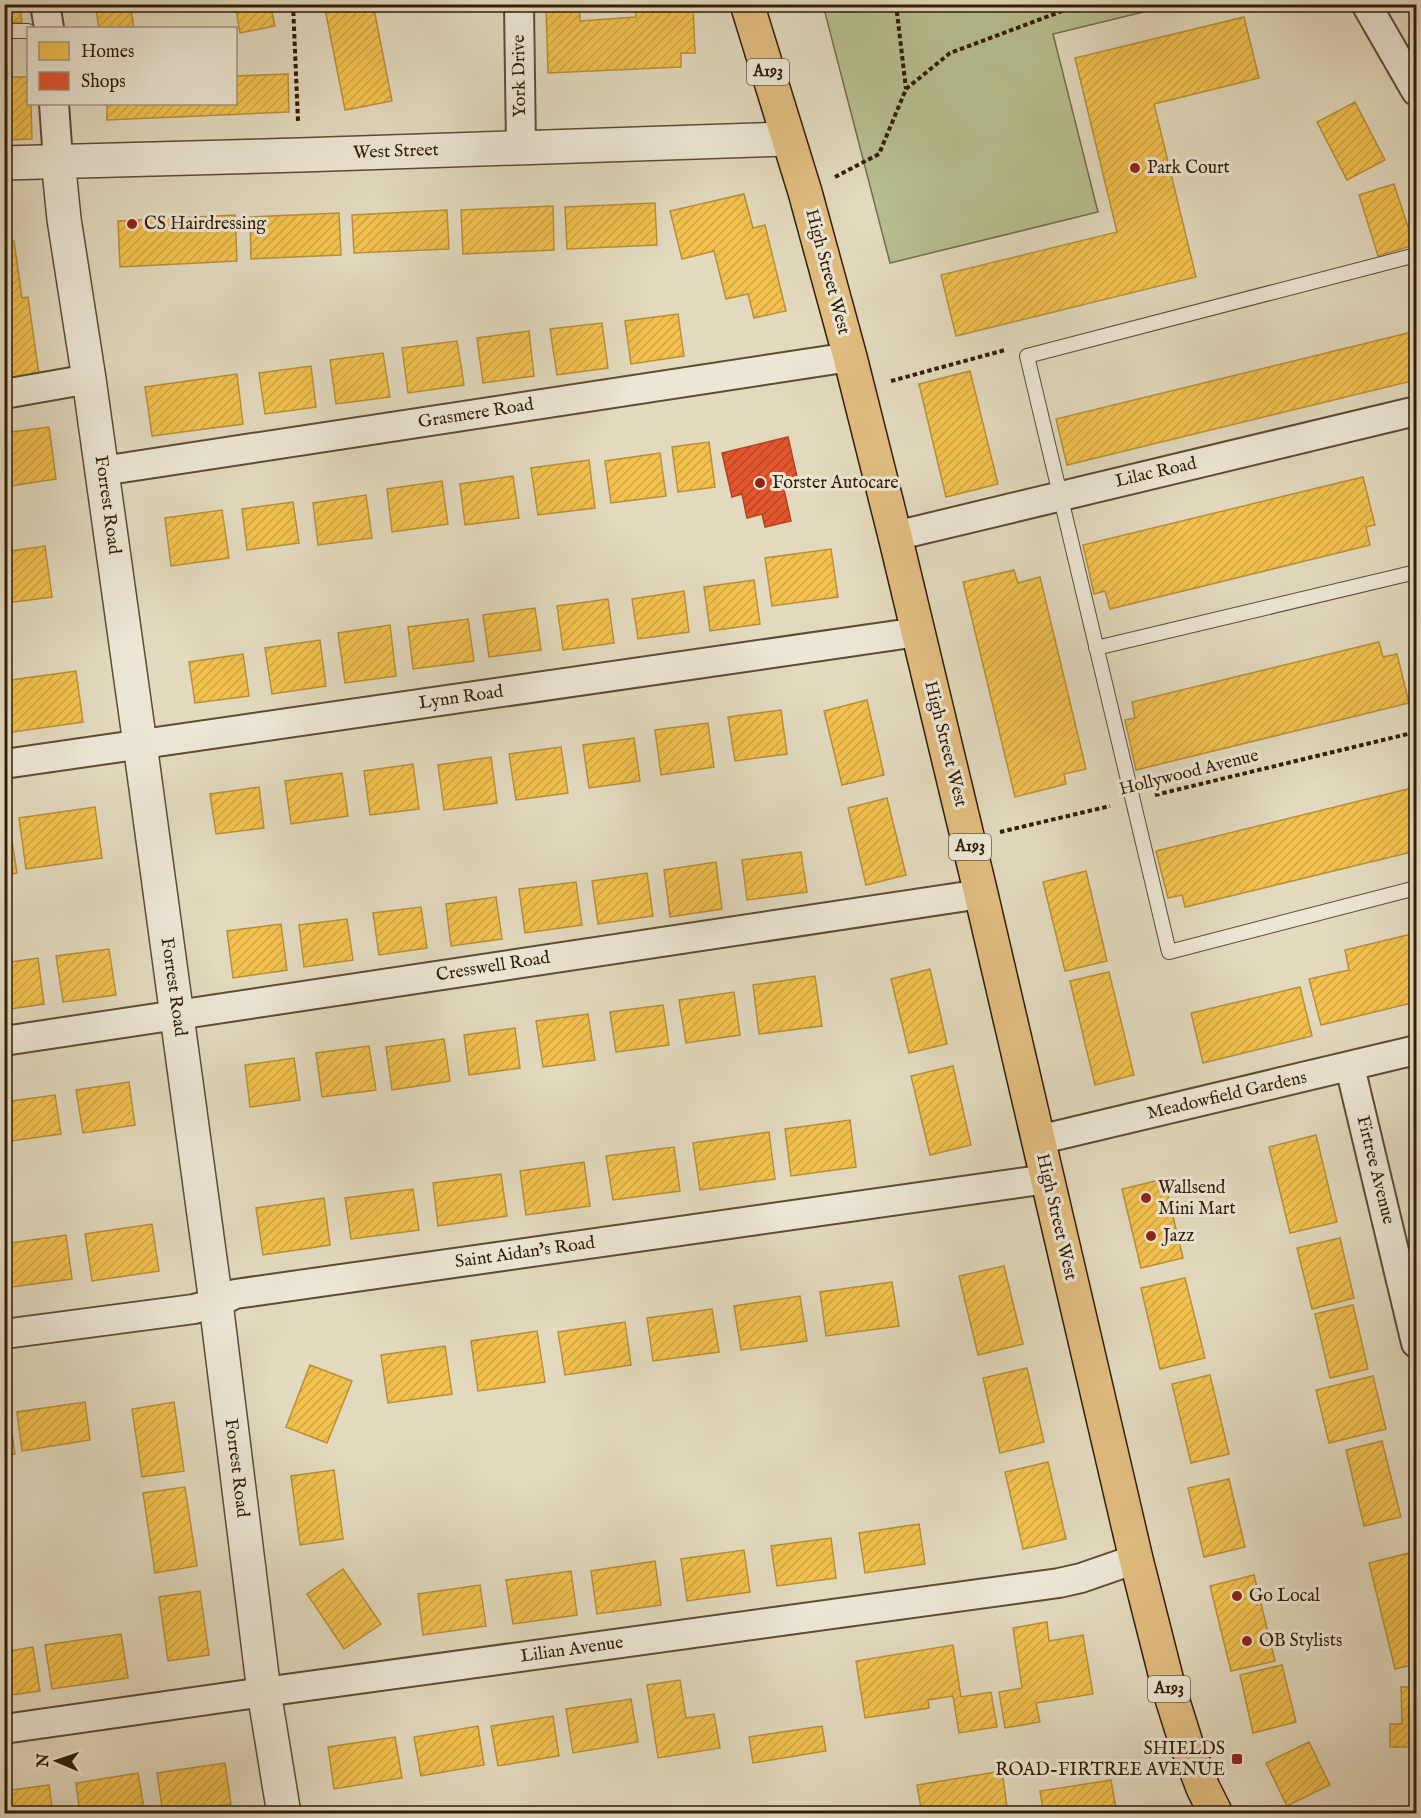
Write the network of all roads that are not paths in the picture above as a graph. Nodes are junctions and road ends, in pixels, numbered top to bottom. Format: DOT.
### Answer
graph roads {
  1 [pos="45,4"];
  2 [pos="519,4"];
  3 [pos="747,4"];
  4 [pos="1366,4"];
  5 [pos="48,27"];
  6 [pos="4,31"];
  7 [pos="27,31"];
  8 [pos="1416,91"];
  9 [pos="54,105"];
  10 [pos="788,139"];
  11 [pos="521,148"];
  12 [pos="58,160"];
  13 [pos="4,163"];
  14 [pos="1416,255"];
  15 [pos="850,357"];
  16 [pos="89,379"];
  17 [pos="4,394"];
  18 [pos="1416,411"];
  19 [pos="102,471"];
  20 [pos="1061,496"];
  21 [pos="895,536"];
  22 [pos="1416,572"];
  23 [pos="918,632"];
  24 [pos="1096,648"];
  25 [pos="140,744"];
  26 [pos="4,764"];
  27 [pos="1416,888"];
  28 [pos="981,894"];
  29 [pos="177,1015"];
  30 [pos="4,1041"];
  31 [pos="1416,1050"];
  32 [pos="1350,1067"];
  33 [pos="1038,1140"];
  34 [pos="1047,1179"];
  35 [pos="216,1303"];
  36 [pos="4,1334"];
  37 [pos="1416,1343"];
  38 [pos="1136,1559"];
  39 [pos="264,1692"];
  40 [pos="4,1729"];
  41 [pos="284,1814"];
  42 [pos="1216,1814"];
  1 -- 5 [label="street"];
  2 -- 11 [label="street, York Drive"];
  3 -- 10 [label="main road, High Street West / A193"];
  4 -- 8 [label="street"];
  6 -- 7 [label="lane"];
  9 -- 12 [label="street"];
  10 -- 11 [label="street, West Street"];
  10 -- 15 [label="main road, High Street West / A193"];
  11 -- 12 [label="street, West Street"];
  12 -- 13 [label="street, West Street"];
  12 -- 16 [label="street, Forrest Road"];
  14 -- 20 [label="lane"];
  15 -- 19 [label="street, Grasmere Road"];
  15 -- 21 [label="main road, High Street West / A193"];
  16 -- 17 [label="street"];
  16 -- 19 [label="street, Forrest Road"];
  18 -- 20 [label="street, Lilac Road"];
  19 -- 25 [label="street, Forrest Road"];
  20 -- 21 [label="street, Lilac Road"];
  20 -- 24 [label="lane"];
  21 -- 23 [label="main road, High Street West / A193"];
  22 -- 24 [label="lane"];
  23 -- 25 [label="street, Lynn Road"];
  23 -- 28 [label="main road, High Street West / A193"];
  24 -- 27 [label="lane"];
  25 -- 26 [label="street, Lynn Road"];
  25 -- 29 [label="street, Forrest Road"];
  28 -- 29 [label="street, Cresswell Road"];
  28 -- 33 [label="main road, High Street West / A193"];
  29 -- 30 [label="street, Cresswell Road"];
  29 -- 35 [label="street, Forrest Road"];
  31 -- 32 [label="street, Meadowfield Gardens"];
  32 -- 33 [label="street, Meadowfield Gardens"];
  32 -- 37 [label="street, Firtree Avenue"];
  33 -- 34 [label="main road, High Street West / A193"];
  34 -- 35 [label="street, Saint Aidan's Road"];
  34 -- 38 [label="main road, High Street West / A193"];
  35 -- 36 [label="street, Saint Aidan's Road"];
  35 -- 39 [label="street, Forrest Road"];
  38 -- 39 [label="street, Lilian Avenue"];
  38 -- 42 [label="main road, A193"];
  39 -- 40 [label="street, Lilian Avenue"];
  39 -- 41 [label="street, Forrest Road"];
}
